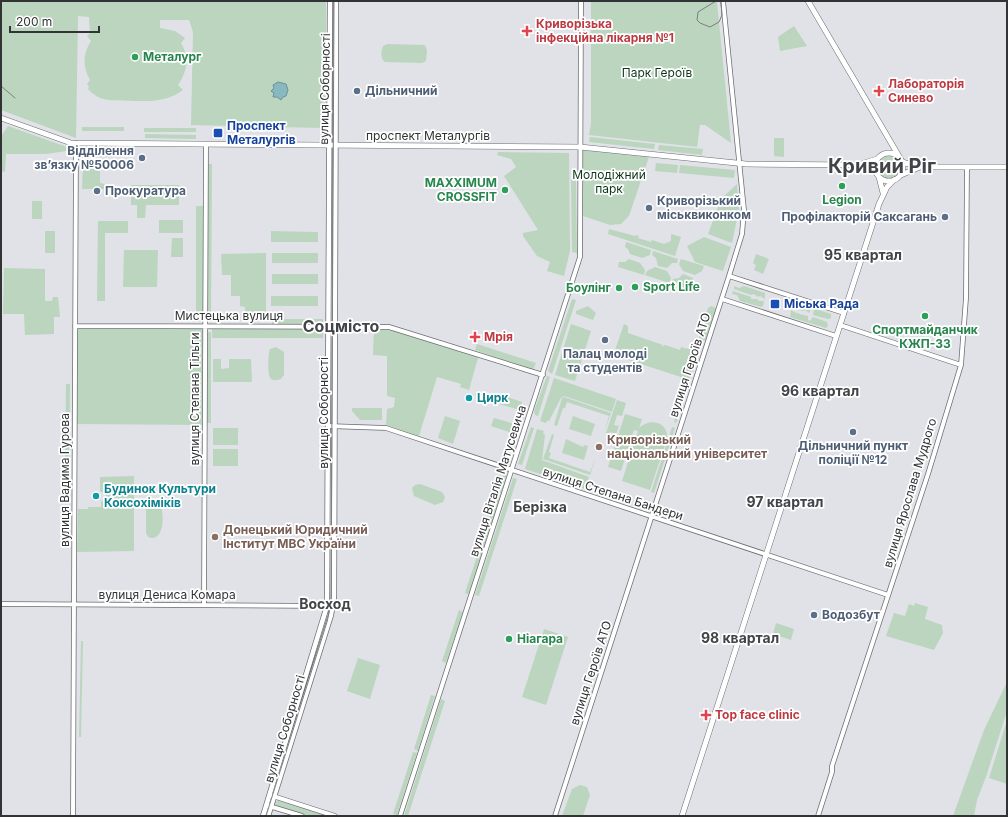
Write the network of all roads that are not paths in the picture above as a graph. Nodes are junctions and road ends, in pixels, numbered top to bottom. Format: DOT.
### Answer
graph roads {
  1 [pos="330,1"];
  2 [pos="336,1"];
  3 [pos="581,1"];
  4 [pos="723,1"];
  5 [pos="808,1"];
  6 [pos="1,118"];
  7 [pos="888,140"];
  8 [pos="76,143"];
  9 [pos="206,144"];
  10 [pos="332,146"];
  11 [pos="580,147"];
  12 [pos="888,153"];
  13 [pos="877,159"];
  14 [pos="901,160"];
  15 [pos="741,164"];
  16 [pos="858,165"];
  17 [pos="967,167"];
  18 [pos="1007,167"];
  19 [pos="920,168"];
  20 [pos="876,172"];
  21 [pos="901,175"];
  22 [pos="879,178"];
  23 [pos="894,180"];
  24 [pos="883,193"];
  25 [pos="729,276"];
  26 [pos="722,299"];
  27 [pos="844,313"];
  28 [pos="840,325"];
  29 [pos="75,326"];
  30 [pos="205,326"];
  31 [pos="332,326"];
  32 [pos="836,336"];
  33 [pos="961,365"];
  34 [pos="543,375"];
  35 [pos="331,426"];
  36 [pos="513,470"];
  37 [pos="652,517"];
  38 [pos="766,555"];
  39 [pos="888,595"];
  40 [pos="1,604"];
  41 [pos="75,605"];
  42 [pos="204,606"];
  43 [pos="330,606"];
  44 [pos="272,796"];
  45 [pos="269,805"];
  46 [pos="74,816"];
  47 [pos="263,816"];
  48 [pos="268,816"];
  49 [pos="302,816"];
  50 [pos="335,816"];
  51 [pos="400,816"];
  52 [pos="555,816"];
  53 [pos="682,816"];
  54 [pos="818,816"];
  1 -- 10 [label="main road, вулиця Соборності"];
  2 -- 10 [label="main road, вулиця Соборності"];
  3 -- 11 [label="street, вулиця Віталія Матусевича"];
  4 -- 15 [label="street, вулиця Героїв АТО"];
  5 -- 7 [label="main road"];
  6 -- 8 [label="main road, проспект Металургів"];
  7 -- 12 [label="main road"];
  7 -- 14 [label="main road"];
  8 -- 9 [label="main road, проспект Металургів"];
  8 -- 29 [label="street, вулиця Вадима Гурова"];
  9 -- 10 [label="main road, проспект Металургів"];
  9 -- 30 [label="street, вулиця Степана Тільги"];
  10 -- 11 [label="main road, проспект Металургів"];
  10 -- 31 [label="main road, вулиця Соборності"];
  11 -- 15 [label="main road, проспект Металургів"];
  11 -- 34 [label="street, вулиця Віталія Матусевича"];
  12 -- 13 [label="main road"];
  12 -- 14 [label="main road"];
  13 -- 16 [label="main road"];
  13 -- 20 [label="main road"];
  14 -- 19 [label="main road"];
  14 -- 21 [label="main road"];
  15 -- 16 [label="main road, проспект Металургів"];
  15 -- 25 [label="street, вулиця Героїв АТО"];
  16 -- 20 [label="main road"];
  17 -- 18 [label="main road"];
  17 -- 19 [label="main road"];
  17 -- 33 [label="street, вулиця Ярослава Мудрого"];
  19 -- 21 [label="main road"];
  20 -- 22 [label="main road"];
  21 -- 23 [label="main road"];
  22 -- 23 [label="main road"];
  22 -- 24 [label="main road"];
  23 -- 24 [label="main road"];
  24 -- 27 [label="main road"];
  25 -- 26 [label="street, вулиця Героїв АТО"];
  25 -- 27 [label="street"];
  26 -- 32 [label="street"];
  26 -- 37 [label="street, вулиця Героїв АТО"];
  27 -- 28 [label="main road"];
  28 -- 32 [label="main road"];
  28 -- 33 [label="street"];
  29 -- 30 [label="street, Мистецька вулиця"];
  29 -- 41 [label="street, вулиця Вадима Гурова"];
  30 -- 31 [label="street, Мистецька вулиця"];
  30 -- 42 [label="street, вулиця Степана Тільги"];
  31 -- 34 [label="street, Мистецька вулиця"];
  31 -- 35 [label="main road, вулиця Соборності"];
  32 -- 38 [label="main road"];
  33 -- 39 [label="street, вулиця Ярослава Мудрого"];
  34 -- 36 [label="street, вулиця Віталія Матусевича"];
  35 -- 36 [label="street, вулиця Степана Бандери"];
  35 -- 43 [label="main road, вулиця Соборності"];
  36 -- 37 [label="street, вулиця Степана Бандери"];
  36 -- 51 [label="street, вулиця Віталія Матусевича"];
  37 -- 38 [label="street, вулиця Степана Бандери"];
  37 -- 52 [label="street, вулиця Героїв АТО"];
  38 -- 39 [label="street, вулиця Степана Бандери"];
  38 -- 53 [label="main road"];
  39 -- 54 [label="street, вулиця Ярослава Мудрого"];
  40 -- 41 [label="street, вулиця Дениса Комара"];
  41 -- 42 [label="street, вулиця Дениса Комара"];
  41 -- 46 [label="street, вулиця Вадима Гурова"];
  42 -- 43 [label="street, вулиця Дениса Комара"];
  43 -- 44 [label="main road, вулиця Соборності"];
  44 -- 45 [label="main road, вулиця Соборності"];
  44 -- 50 [label="street"];
  45 -- 47 [label="main road, вулиця Соборності"];
  45 -- 48 [label="main road, вулиця Соборності"];
  45 -- 49 [label="street"];
}
